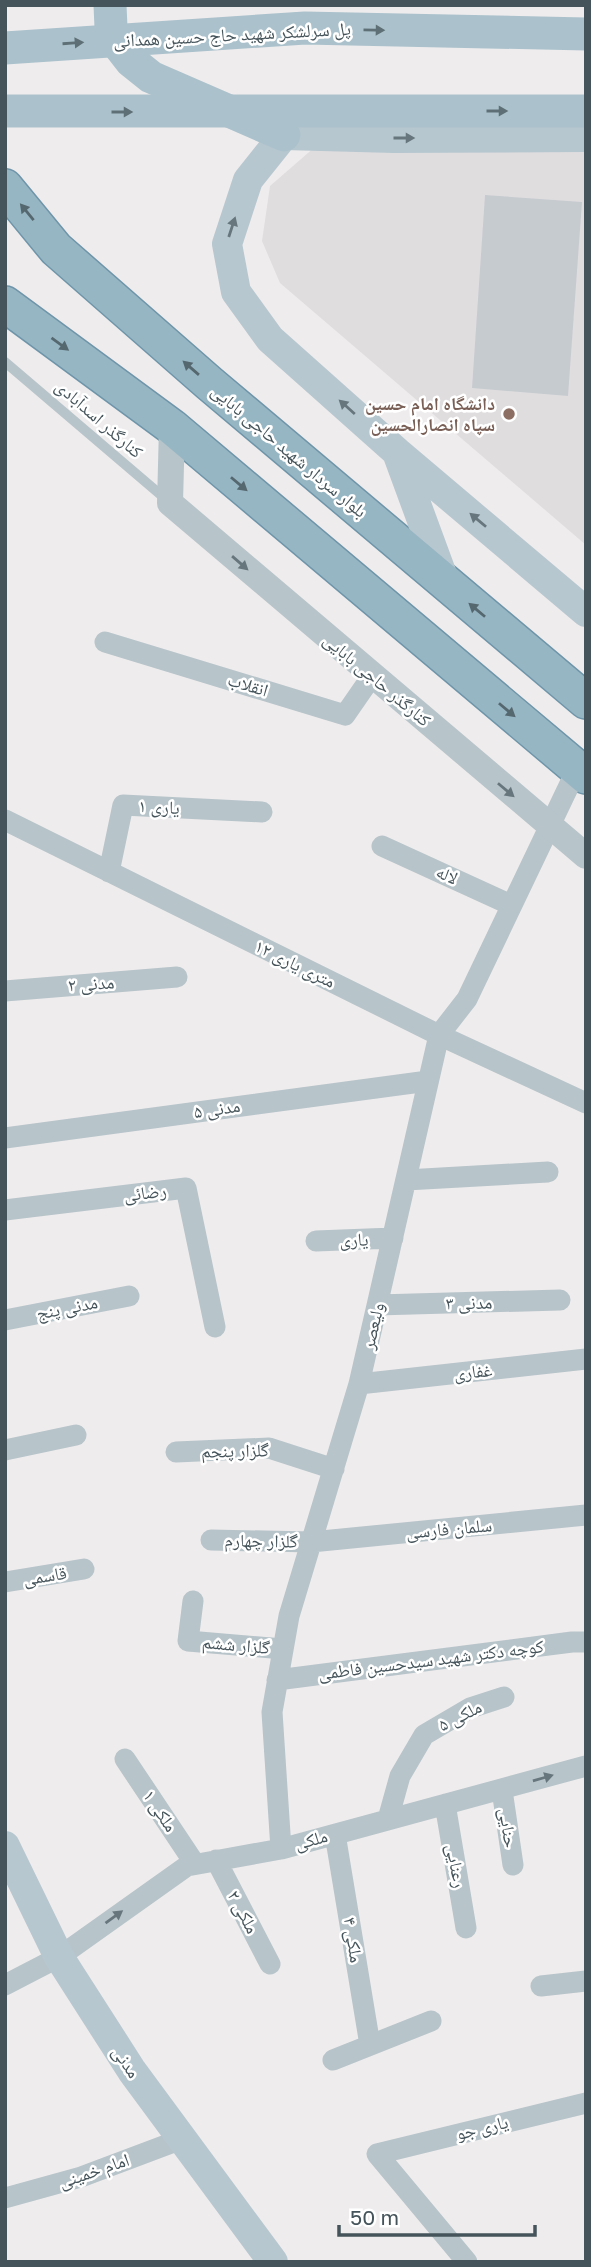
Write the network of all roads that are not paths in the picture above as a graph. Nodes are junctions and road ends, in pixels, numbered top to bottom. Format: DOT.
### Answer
graph roads {
  1 [pos="110,5"];
  2 [pos="586,34"];
  3 [pos="5,48"];
  4 [pos="5,111"];
  5 [pos="586,111"];
  6 [pos="284,135"];
  7 [pos="586,137"];
  8 [pos="5,187"];
  9 [pos="5,304"];
  10 [pos="5,362"];
  11 [pos="172,427"];
  12 [pos="398,453"];
  13 [pos="170,503"];
  14 [pos="445,583"];
  15 [pos="586,612"];
  16 [pos="514,641"];
  17 [pos="105,642"];
  18 [pos="372,676"];
  19 [pos="475,683"];
  20 [pos="586,701"];
  21 [pos="581,772"];
  22 [pos="262,812"];
  23 [pos="5,820"];
  24 [pos="549,826"];
  25 [pos="382,846"];
  26 [pos="586,856"];
  27 [pos="109,872"];
  28 [pos="511,905"];
  29 [pos="177,977"];
  30 [pos="5,991"];
  31 [pos="439,1035"];
  32 [pos="428,1081"];
  33 [pos="586,1103"];
  34 [pos="5,1138"];
  35 [pos="548,1172"];
  36 [pos="406,1180"];
  37 [pos="5,1210"];
  38 [pos="393,1238"];
  39 [pos="316,1241"];
  40 [pos="129,1296"];
  41 [pos="561,1300"];
  42 [pos="377,1305"];
  43 [pos="5,1320"];
  44 [pos="215,1327"];
  45 [pos="586,1359"];
  46 [pos="359,1384"];
  47 [pos="76,1435"];
  48 [pos="5,1450"];
  49 [pos="176,1452"];
  50 [pos="334,1469"];
  51 [pos="586,1515"];
  52 [pos="211,1540"];
  53 [pos="311,1542"];
  54 [pos="84,1569"];
  55 [pos="5,1583"];
  56 [pos="192,1601"];
  57 [pos="586,1642"];
  58 [pos="283,1648"];
  59 [pos="277,1680"];
  60 [pos="505,1697"];
  61 [pos="125,1759"];
  62 [pos="586,1766"];
  63 [pos="502,1790"];
  64 [pos="445,1804"];
  65 [pos="388,1819"];
  66 [pos="335,1834"];
  67 [pos="5,1846"];
  68 [pos="281,1849"];
  69 [pos="205,1862"];
  70 [pos="513,1865"];
  71 [pos="466,1928"];
  72 [pos="59,1957"];
  73 [pos="270,1964"];
  74 [pos="586,1981"];
  75 [pos="5,1985"];
  76 [pos="541,1986"];
  77 [pos="431,2021"];
  78 [pos="370,2045"];
  79 [pos="333,2060"];
  80 [pos="586,2103"];
  81 [pos="182,2139"];
  82 [pos="5,2198"];
  83 [pos="263,2258"];
  84 [pos="467,2262"];
  1 -- 6 [label="main road"];
  3 -- 2 [label="main road, پل سرلشکر شهید حاج حسین همدانی, one-way, bridge"];
  4 -- 5 [label="main road, one-way, bridge"];
  6 -- 7 [label="main road, one-way"];
  12 -- 6 [label="main road, one-way"];
  14 -- 8 [label="highway, بلوار سردار شهید حاجی بابایی, one-way"];
  9 -- 11 [label="highway, one-way"];
  10 -- 13 [label="lane, کنارگذر اسدآبادی"];
  11 -- 13 [label="street"];
  11 -- 19 [label="highway, one-way"];
  12 -- 14 [label="main road"];
  15 -- 12 [label="main road, one-way"];
  13 -- 18 [label="street, کنارگذر حاجی بابایی, one-way"];
  16 -- 14 [label="highway, بلوار سردار شهید حاجی بابایی, one-way"];
  16 -- 19 [label="highway"];
  16 -- 20 [label="highway, بلوار سردار شهید حاجی بابایی"];
  17 -- 18 [label="street, انقلاب"];
  18 -- 24 [label="street, کنارگذر حاجی بابایی, one-way"];
  19 -- 21 [label="highway, one-way"];
  21 -- 24 [label="street, ولیعصر"];
  22 -- 27 [label="street, یاری ۱"];
  23 -- 27 [label="street, ۱۲ متری یاری"];
  24 -- 26 [label="street, کنارگذر حاجی بابایی"];
  24 -- 28 [label="street, ولیعصر"];
  25 -- 28 [label="street, لاله"];
  27 -- 31 [label="street, ۱۲ متری یاری"];
  28 -- 31 [label="street, ولیعصر"];
  29 -- 30 [label="street, مدنی ۲"];
  31 -- 32 [label="street, ولیعصر"];
  31 -- 33 [label="street, ۱۲ متری یاری"];
  32 -- 34 [label="street, مدنی ۵"];
  32 -- 36 [label="street, ولیعصر"];
  35 -- 36 [label="street"];
  36 -- 38 [label="street, ولیعصر"];
  37 -- 44 [label="street, رضائی"];
  38 -- 39 [label="street, یاری"];
  38 -- 42 [label="street, ولیعصر"];
  40 -- 43 [label="street, مدنی پنج"];
  41 -- 42 [label="street, مدنی ۳"];
  42 -- 46 [label="street, ولیعصر"];
  45 -- 46 [label="street, غفاری"];
  46 -- 50 [label="street, ولیعصر"];
  47 -- 48 [label="street"];
  49 -- 50 [label="street, گلزار پنجم"];
  50 -- 53 [label="street, ولیعصر"];
  51 -- 53 [label="street, سلمان فارسی"];
  52 -- 53 [label="street, گلزار چهارم"];
  53 -- 58 [label="street, ولیعصر"];
  54 -- 55 [label="street, قاسمی"];
  56 -- 58 [label="street, گلزار ششم"];
  57 -- 59 [label="street, کوچه دکتر شهید سیدحسین فاطمی"];
  58 -- 59 [label="street, ولیعصر"];
  59 -- 68 [label="street, ولیعصر"];
  60 -- 65 [label="street, ملکی ۵"];
  61 -- 69 [label="street, ملکی ۱"];
  63 -- 62 [label="street, ملکی, one-way"];
  63 -- 64 [label="street, ملکی"];
  63 -- 70 [label="street, حنایی"];
  64 -- 65 [label="street, ملکی"];
  64 -- 71 [label="street, رعنایی"];
  65 -- 66 [label="street, ملکی"];
  66 -- 68 [label="street, ملکی"];
  66 -- 78 [label="street, ملکی ۴"];
  67 -- 72 [label="main road, مدنی"];
  68 -- 69 [label="street, ملکی"];
  72 -- 69 [label="street, ملکی, one-way"];
  69 -- 73 [label="street, ملکی ۲"];
  72 -- 75 [label="street, ملکی"];
  72 -- 81 [label="main road, مدنی"];
  74 -- 76 [label="street"];
  77 -- 78 [label="street"];
  78 -- 79 [label="street"];
  80 -- 84 [label="street, یاری جو"];
  81 -- 82 [label="street, امام خمینی"];
  81 -- 83 [label="main road, مدنی"];
}
